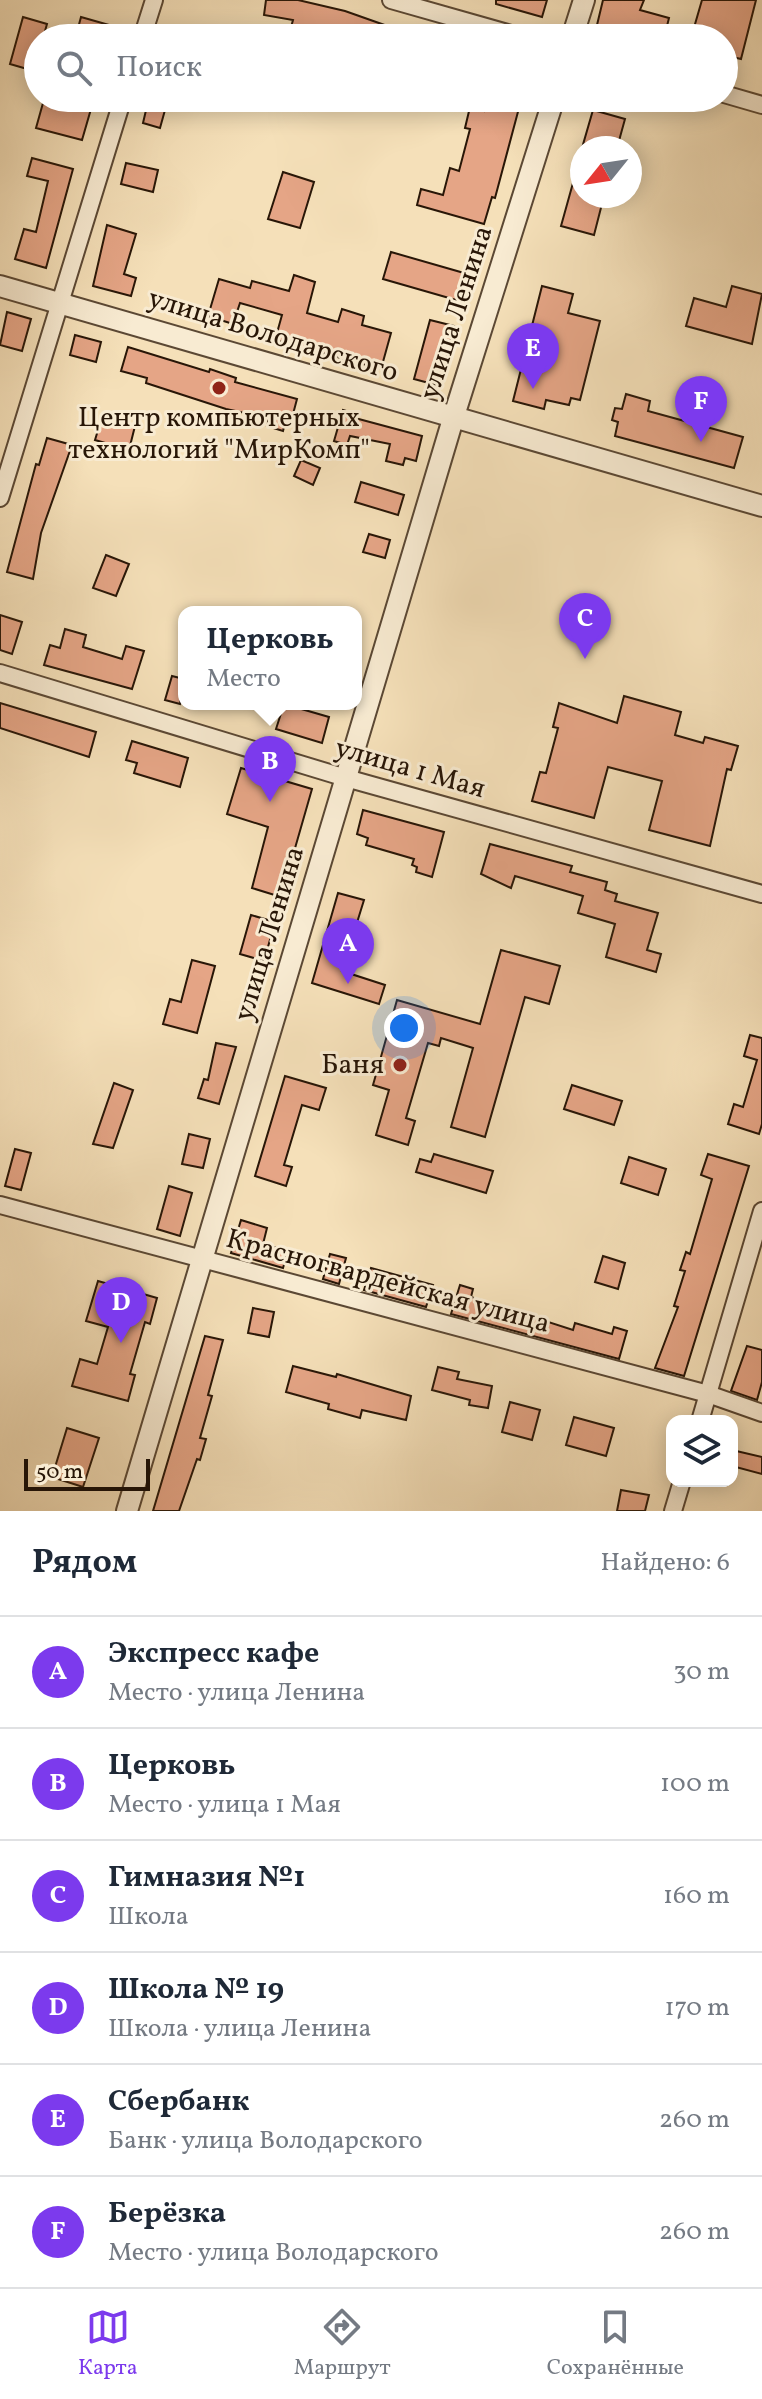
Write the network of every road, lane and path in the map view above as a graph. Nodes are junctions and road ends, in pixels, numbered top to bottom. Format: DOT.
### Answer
graph roads {
  1 [pos="154,0"];
  2 [pos="391,0"];
  3 [pos="584,0"];
  4 [pos="146,24"];
  5 [pos="476,24"];
  6 [pos="576,24"];
  7 [pos="738,98"];
  8 [pos="762,105"];
  9 [pos="119,112"];
  10 [pos="550,112"];
  11 [pos="0,286"];
  12 [pos="58,302"];
  13 [pos="453,419"];
  14 [pos="0,498"];
  15 [pos="762,506"];
  16 [pos="0,673"];
  17 [pos="346,778"];
  18 [pos="762,894"];
  19 [pos="0,1205"];
  20 [pos="762,1211"];
  21 [pos="201,1258"];
  22 [pos="708,1394"];
  23 [pos="762,1413"];
  24 [pos="702,1415"];
  25 [pos="680,1487"];
  26 [pos="127,1511"];
  27 [pos="673,1511"];
  1 -- 4 [label="street"];
  2 -- 5 [label="street"];
  3 -- 6 [label="street"];
  7 -- 8 [label="street"];
  9 -- 12 [label="street"];
  10 -- 13 [label="street, улица Ленина"];
  11 -- 12 [label="street, улица Володарского"];
  12 -- 13 [label="street, улица Володарского"];
  12 -- 14 [label="street"];
  13 -- 15 [label="street, улица Володарского"];
  13 -- 17 [label="street, улица Ленина"];
  16 -- 17 [label="street, улица 1 Мая"];
  17 -- 18 [label="street, улица 1 Мая"];
  17 -- 21 [label="street, улица Ленина"];
  19 -- 21 [label="street, Красногвардейская улица"];
  20 -- 22 [label="street"];
  21 -- 22 [label="street, Красногвардейская улица"];
  21 -- 26 [label="street, улица Ленина"];
  22 -- 23 [label="street, Красногвардейская улица"];
  22 -- 24 [label="street"];
  25 -- 27 [label="street"];
}
